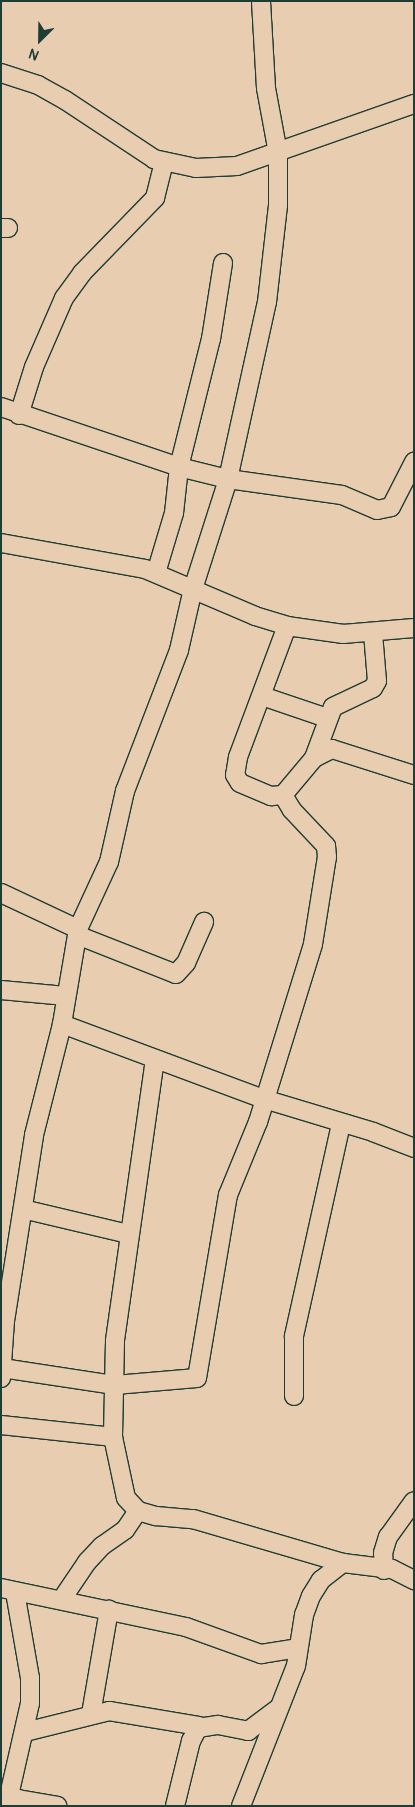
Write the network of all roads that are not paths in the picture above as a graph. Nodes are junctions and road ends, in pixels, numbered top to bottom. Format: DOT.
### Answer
graph roads {
  1 [pos="260,1"];
  2 [pos="1,72"];
  3 [pos="414,104"];
  4 [pos="278,153"];
  5 [pos="164,163"];
  6 [pos="223,263"];
  7 [pos="1,407"];
  8 [pos="19,415"];
  9 [pos="414,462"];
  10 [pos="180,467"];
  11 [pos="228,479"];
  12 [pos="1,543"];
  13 [pos="156,573"];
  14 [pos="193,589"];
  15 [pos="287,626"];
  16 [pos="414,628"];
  17 [pos="373,633"];
  18 [pos="262,696"];
  19 [pos="327,718"];
  20 [pos="314,758"];
  21 [pos="414,774"];
  22 [pos="283,795"];
  23 [pos="1,894"];
  24 [pos="204,922"];
  25 [pos="77,932"];
  26 [pos="1,990"];
  27 [pos="66,996"];
  28 [pos="62,1024"];
  29 [pos="155,1059"];
  30 [pos="264,1100"];
  31 [pos="341,1124"];
  32 [pos="414,1148"];
  33 [pos="23,1208"];
  34 [pos="129,1234"];
  35 [pos="2,1368"];
  36 [pos="1,1378"];
  37 [pos="115,1385"];
  38 [pos="294,1396"];
  39 [pos="1,1425"];
  40 [pos="113,1437"];
  41 [pos="414,1501"];
  42 [pos="138,1511"];
  43 [pos="343,1563"];
  44 [pos="384,1570"];
  45 [pos="414,1580"];
  46 [pos="8,1590"];
  47 [pos="62,1599"];
  48 [pos="109,1610"];
  49 [pos="298,1648"];
  50 [pos="281,1705"];
  51 [pos="91,1714"];
  52 [pos="200,1726"];
  53 [pos="24,1732"];
  54 [pos="4,1802"];
  55 [pos="57,1806"];
  56 [pos="174,1806"];
  57 [pos="241,1806"];
  1 -- 4 [label="street"];
  2 -- 5 [label="street"];
  3 -- 4 [label="street"];
  4 -- 5 [label="street"];
  4 -- 11 [label="street"];
  5 -- 8 [label="street"];
  6 -- 10 [label="street"];
  7 -- 8 [label="street"];
  8 -- 10 [label="street"];
  9 -- 11 [label="street"];
  10 -- 11 [label="street"];
  10 -- 13 [label="street"];
  11 -- 14 [label="street"];
  12 -- 13 [label="street"];
  13 -- 14 [label="street"];
  14 -- 15 [label="street"];
  14 -- 25 [label="street"];
  15 -- 17 [label="street"];
  15 -- 18 [label="street"];
  16 -- 17 [label="street"];
  17 -- 19 [label="street"];
  18 -- 19 [label="street"];
  18 -- 22 [label="street"];
  19 -- 20 [label="street"];
  20 -- 21 [label="street"];
  20 -- 22 [label="street"];
  22 -- 30 [label="street"];
  23 -- 25 [label="street"];
  24 -- 25 [label="street"];
  25 -- 27 [label="street"];
  26 -- 27 [label="street"];
  27 -- 28 [label="street"];
  28 -- 29 [label="street"];
  28 -- 33 [label="street"];
  29 -- 30 [label="street"];
  29 -- 34 [label="street"];
  30 -- 31 [label="street"];
  30 -- 37 [label="street"];
  31 -- 32 [label="street"];
  31 -- 38 [label="street"];
  33 -- 34 [label="street"];
  33 -- 35 [label="street"];
  34 -- 37 [label="street"];
  35 -- 36 [label="street"];
  35 -- 37 [label="street"];
  37 -- 40 [label="street"];
  39 -- 40 [label="street"];
  40 -- 42 [label="street"];
  41 -- 44 [label="street"];
  42 -- 43 [label="street"];
  42 -- 47 [label="street"];
  43 -- 44 [label="street"];
  43 -- 49 [label="street"];
  44 -- 45 [label="street"];
  46 -- 47 [label="street"];
  46 -- 53 [label="street"];
  47 -- 48 [label="street"];
  48 -- 49 [label="street"];
  48 -- 51 [label="street"];
  49 -- 50 [label="street"];
  50 -- 52 [label="street"];
  50 -- 57 [label="street"];
  51 -- 52 [label="street"];
  51 -- 53 [label="street"];
  52 -- 56 [label="street"];
  53 -- 54 [label="street"];
  54 -- 55 [label="street"];
}
